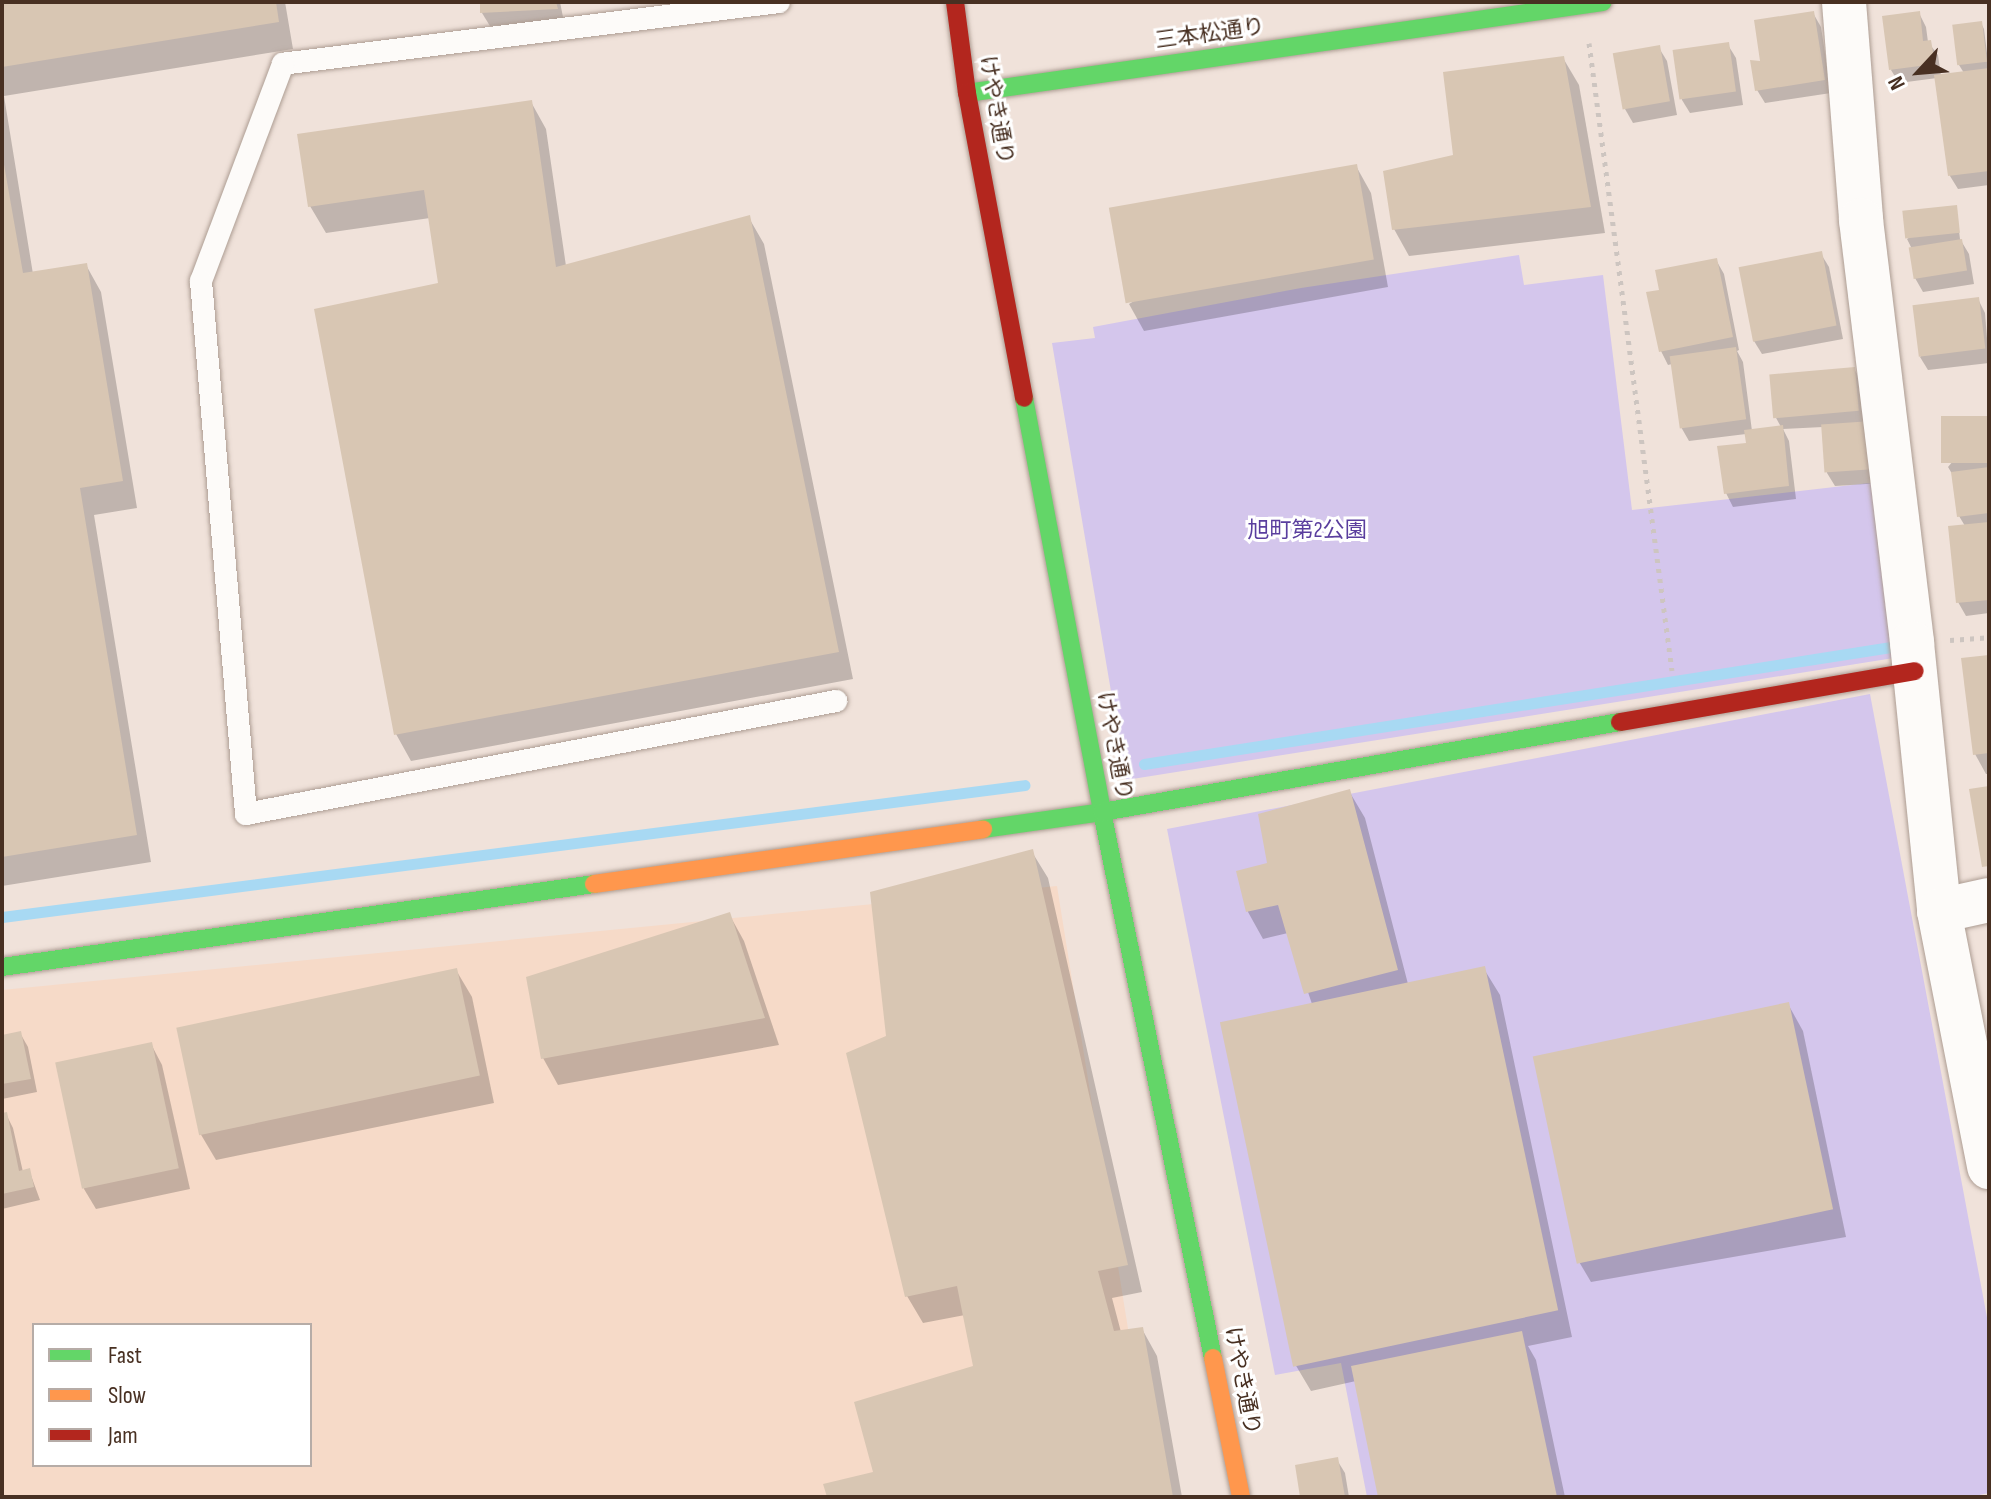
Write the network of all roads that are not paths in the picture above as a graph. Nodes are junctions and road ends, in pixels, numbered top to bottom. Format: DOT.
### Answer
graph roads {
  1 [pos="779,2"];
  2 [pos="955,2"];
  3 [pos="1844,2"];
  4 [pos="1594,3"];
  5 [pos="967,93"];
  6 [pos="1915,671"];
  7 [pos="836,701"];
  8 [pos="1102,812"];
  9 [pos="1989,900"];
  10 [pos="1939,911"];
  11 [pos="2,967"];
  12 [pos="1989,1167"];
  13 [pos="1241,1497"];
  1 -- 7 [label="lane"];
  2 -- 5 [label="street, けやき通り"];
  3 -- 6 [label="street"];
  4 -- 5 [label="street, 三本松通り"];
  5 -- 8 [label="street, けやき通り"];
  6 -- 8 [label="street"];
  6 -- 10 [label="street"];
  8 -- 11 [label="street"];
  8 -- 13 [label="street, けやき通り"];
  9 -- 10 [label="street"];
  10 -- 12 [label="street"];
}
